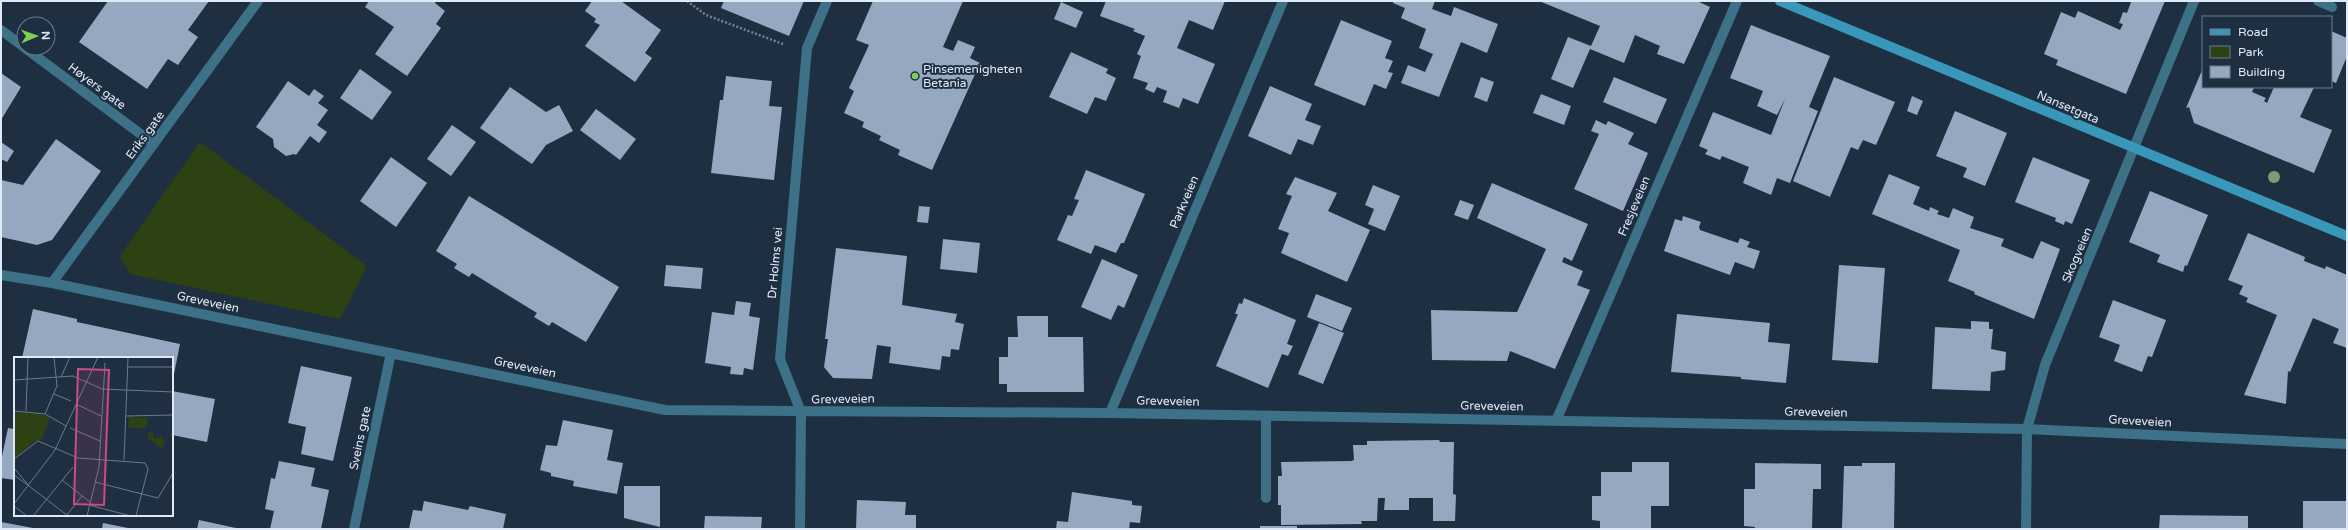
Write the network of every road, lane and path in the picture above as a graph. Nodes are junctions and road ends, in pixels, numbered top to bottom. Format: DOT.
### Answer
graph roads {
  1 [pos="258,1"];
  2 [pos="687,1"];
  3 [pos="827,1"];
  4 [pos="1283,1"];
  5 [pos="1737,1"];
  6 [pos="1780,1"];
  7 [pos="2194,1"];
  8 [pos="2318,1"];
  9 [pos="2332,7"];
  10 [pos="1,30"];
  11 [pos="16,42"];
  12 [pos="807,48"];
  13 [pos="35,56"];
  14 [pos="154,144"];
  15 [pos="2135,148"];
  16 [pos="2347,236"];
  17 [pos="1,275"];
  18 [pos="52,283"];
  19 [pos="391,353"];
  20 [pos="801,412"];
  21 [pos="1110,413"];
  22 [pos="1266,416"];
  23 [pos="1556,421"];
  24 [pos="2027,429"];
  25 [pos="2347,444"];
  26 [pos="1266,498"];
  27 [pos="354,529"];
  28 [pos="800,529"];
  29 [pos="2026,529"];
  1 -- 14 [label="street, Eriks gate"];
  2 -- 12 [label="path"];
  3 -- 12 [label="street, Dr Holms vei"];
  4 -- 21 [label="street, Parkveien"];
  5 -- 23 [label="street, Fresjeveien"];
  6 -- 15 [label="main road, Nansetgata"];
  7 -- 15 [label="street, Skogveien"];
  8 -- 9 [label="street"];
  10 -- 11 [label="street, Høyers gate"];
  12 -- 20 [label="street, Dr Holms vei"];
  13 -- 14 [label="street, Høyers gate"];
  14 -- 18 [label="street, Eriks gate"];
  15 -- 16 [label="main road, Nansetgata"];
  15 -- 24 [label="street, Skogveien"];
  17 -- 18 [label="street, Greveveien"];
  18 -- 19 [label="street, Greveveien"];
  19 -- 20 [label="street, Greveveien"];
  19 -- 27 [label="street, Sveins gate"];
  20 -- 21 [label="street, Greveveien"];
  20 -- 28 [label="street, Dr Holms vei"];
  21 -- 22 [label="street, Greveveien"];
  22 -- 23 [label="street, Greveveien"];
  22 -- 26 [label="street"];
  23 -- 24 [label="street, Greveveien"];
  24 -- 25 [label="street, Greveveien"];
  24 -- 29 [label="street, Skogveien"];
}
